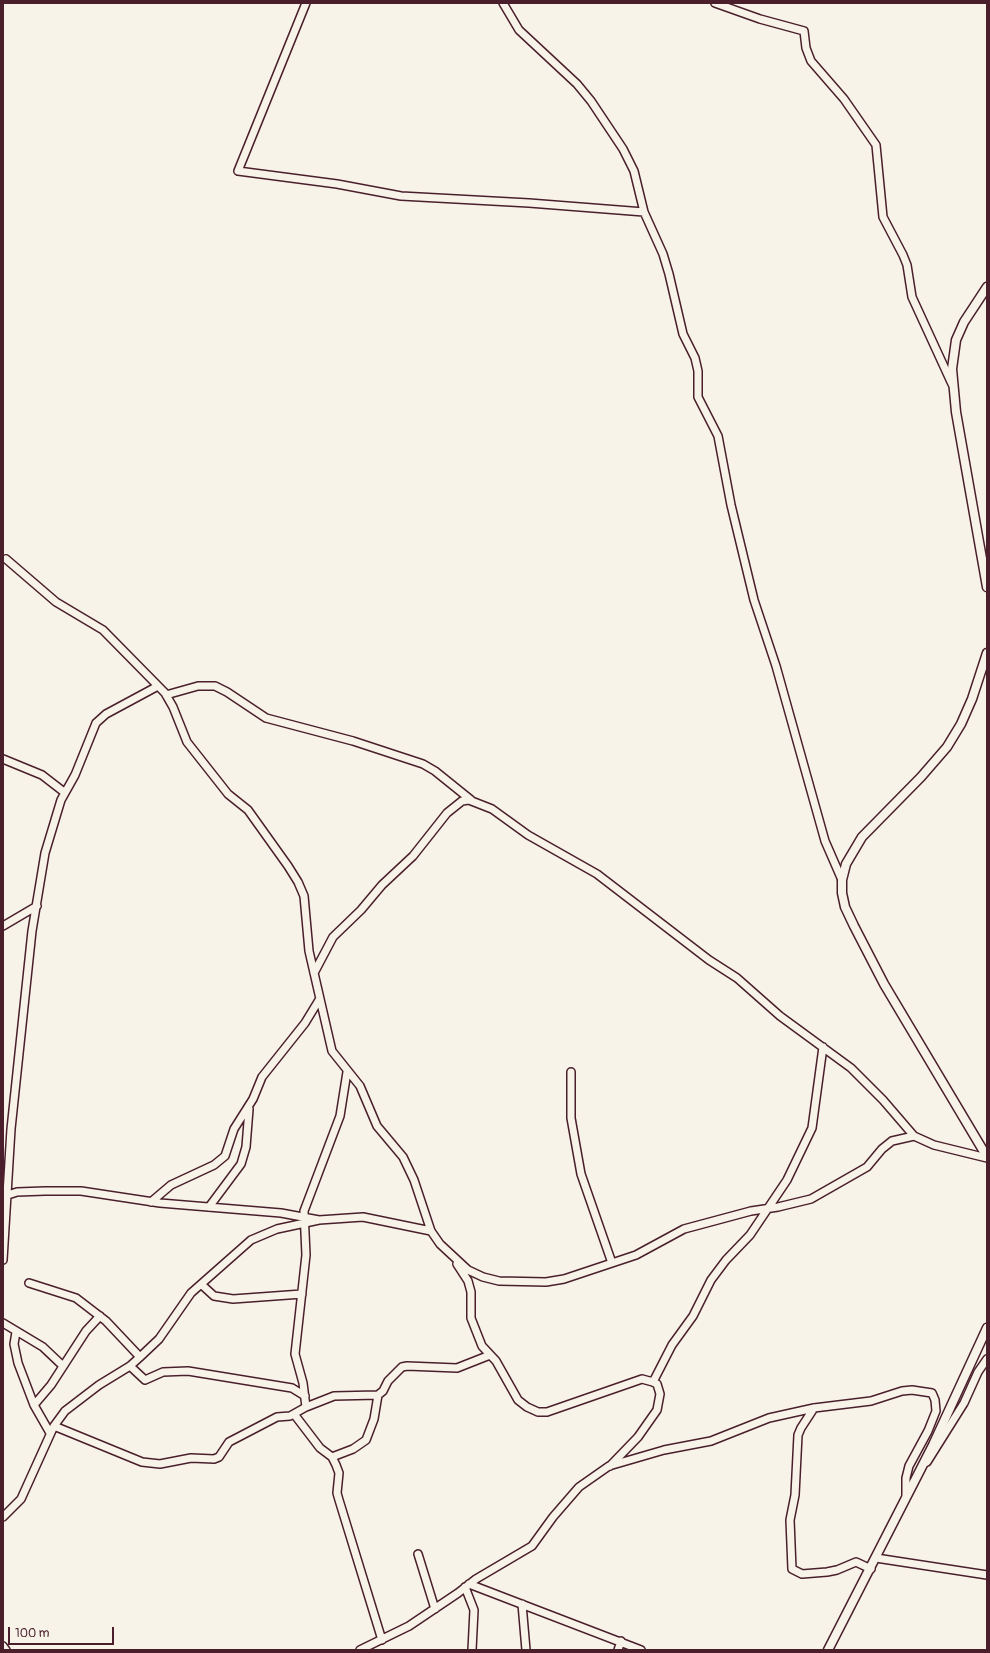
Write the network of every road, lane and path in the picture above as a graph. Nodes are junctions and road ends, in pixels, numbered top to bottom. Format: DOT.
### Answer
graph roads {
  1 [pos="306,3"];
  2 [pos="503,3"];
  3 [pos="715,3"];
  4 [pos="644,212"];
  5 [pos="987,287"];
  6 [pos="952,384"];
  7 [pos="6,559"];
  8 [pos="987,586"];
  9 [pos="987,653"];
  10 [pos="158,686"];
  11 [pos="166,695"];
  12 [pos="3,759"];
  13 [pos="64,792"];
  14 [pos="471,800"];
  15 [pos="842,880"];
  16 [pos="37,906"];
  17 [pos="3,926"];
  18 [pos="314,973"];
  19 [pos="319,1000"];
  20 [pos="823,1048"];
  21 [pos="347,1072"];
  22 [pos="571,1072"];
  23 [pos="250,1105"];
  24 [pos="914,1136"];
  25 [pos="987,1157"];
  26 [pos="6,1196"];
  27 [pos="151,1202"];
  28 [pos="209,1207"];
  29 [pos="768,1209"];
  30 [pos="304,1220"];
  31 [pos="431,1230"];
  32 [pos="453,1257"];
  33 [pos="3,1260"];
  34 [pos="612,1264"];
  35 [pos="29,1283"];
  36 [pos="202,1285"];
  37 [pos="302,1294"];
  38 [pos="100,1316"];
  39 [pos="3,1324"];
  40 [pos="987,1328"];
  41 [pos="16,1332"];
  42 [pos="490,1355"];
  43 [pos="140,1358"];
  44 [pos="987,1359"];
  45 [pos="63,1366"];
  46 [pos="130,1366"];
  47 [pos="653,1382"];
  48 [pos="378,1395"];
  49 [pos="304,1396"];
  50 [pos="34,1405"];
  51 [pos="306,1407"];
  52 [pos="814,1408"];
  53 [pos="294,1414"];
  54 [pos="54,1426"];
  55 [pos="50,1433"];
  56 [pos="332,1457"];
  57 [pos="609,1466"];
  58 [pos="921,1469"];
  59 [pos="906,1497"];
  60 [pos="3,1517"];
  61 [pos="418,1554"];
  62 [pos="876,1558"];
  63 [pos="871,1569"];
  64 [pos="987,1574"];
  65 [pos="467,1586"];
  66 [pos="522,1604"];
  67 [pos="435,1609"];
  68 [pos="382,1640"];
  69 [pos="621,1641"];
  70 [pos="3,1646"];
  71 [pos="6,1650"];
  72 [pos="360,1650"];
  73 [pos="472,1650"];
  74 [pos="526,1650"];
  75 [pos="618,1650"];
  76 [pos="641,1650"];
  77 [pos="828,1650"];
  1 -- 4 [label="street"];
  2 -- 4 [label="street"];
  3 -- 6 [label="street"];
  4 -- 15 [label="street"];
  5 -- 6 [label="street"];
  6 -- 8 [label="street"];
  7 -- 10 [label="street"];
  9 -- 15 [label="street"];
  10 -- 11 [label="street"];
  10 -- 13 [label="street"];
  11 -- 14 [label="street"];
  11 -- 18 [label="street"];
  12 -- 13 [label="street"];
  13 -- 16 [label="street"];
  14 -- 18 [label="street"];
  14 -- 20 [label="street"];
  15 -- 25 [label="street"];
  16 -- 17 [label="street"];
  16 -- 26 [label="street"];
  18 -- 19 [label="street"];
  19 -- 21 [label="street"];
  19 -- 23 [label="street"];
  20 -- 24 [label="street"];
  20 -- 29 [label="street"];
  21 -- 30 [label="street"];
  21 -- 31 [label="street"];
  22 -- 34 [label="street"];
  23 -- 27 [label="street"];
  23 -- 28 [label="street"];
  24 -- 25 [label="street"];
  24 -- 29 [label="street"];
  26 -- 27 [label="street"];
  26 -- 33 [label="street"];
  27 -- 28 [label="street"];
  28 -- 30 [label="street"];
  29 -- 34 [label="street"];
  29 -- 47 [label="street"];
  30 -- 31 [label="street"];
  30 -- 36 [label="street"];
  30 -- 37 [label="street"];
  31 -- 32 [label="street"];
  32 -- 34 [label="street"];
  32 -- 42 [label="street"];
  35 -- 38 [label="street"];
  36 -- 37 [label="street"];
  36 -- 43 [label="street"];
  37 -- 49 [label="street"];
  38 -- 43 [label="street"];
  38 -- 45 [label="street"];
  39 -- 41 [label="street"];
  40 -- 58 [label="street"];
  41 -- 45 [label="street"];
  41 -- 50 [label="street"];
  42 -- 47 [label="street"];
  42 -- 48 [label="street"];
  43 -- 46 [label="street"];
  44 -- 58 [label="street"];
  45 -- 50 [label="street"];
  46 -- 49 [label="street"];
  46 -- 54 [label="street"];
  47 -- 57 [label="street"];
  48 -- 51 [label="street"];
  48 -- 56 [label="street"];
  49 -- 51 [label="street"];
  50 -- 55 [label="street"];
  51 -- 53 [label="street"];
  52 -- 57 [label="street"];
  52 -- 59 [label="street"];
  52 -- 63 [label="street"];
  53 -- 54 [label="street"];
  53 -- 56 [label="street"];
  54 -- 55 [label="street"];
  55 -- 60 [label="street"];
  56 -- 68 [label="street"];
  57 -- 65 [label="street"];
  58 -- 59 [label="street"];
  59 -- 62 [label="street"];
  61 -- 67 [label="street"];
  62 -- 63 [label="street"];
  62 -- 64 [label="street"];
  63 -- 77 [label="street"];
  65 -- 66 [label="street"];
  65 -- 67 [label="street"];
  65 -- 73 [label="street"];
  66 -- 69 [label="street"];
  66 -- 74 [label="street"];
  67 -- 68 [label="street"];
  68 -- 72 [label="street"];
  69 -- 75 [label="street"];
  69 -- 76 [label="street"];
  70 -- 71 [label="street"];
}
